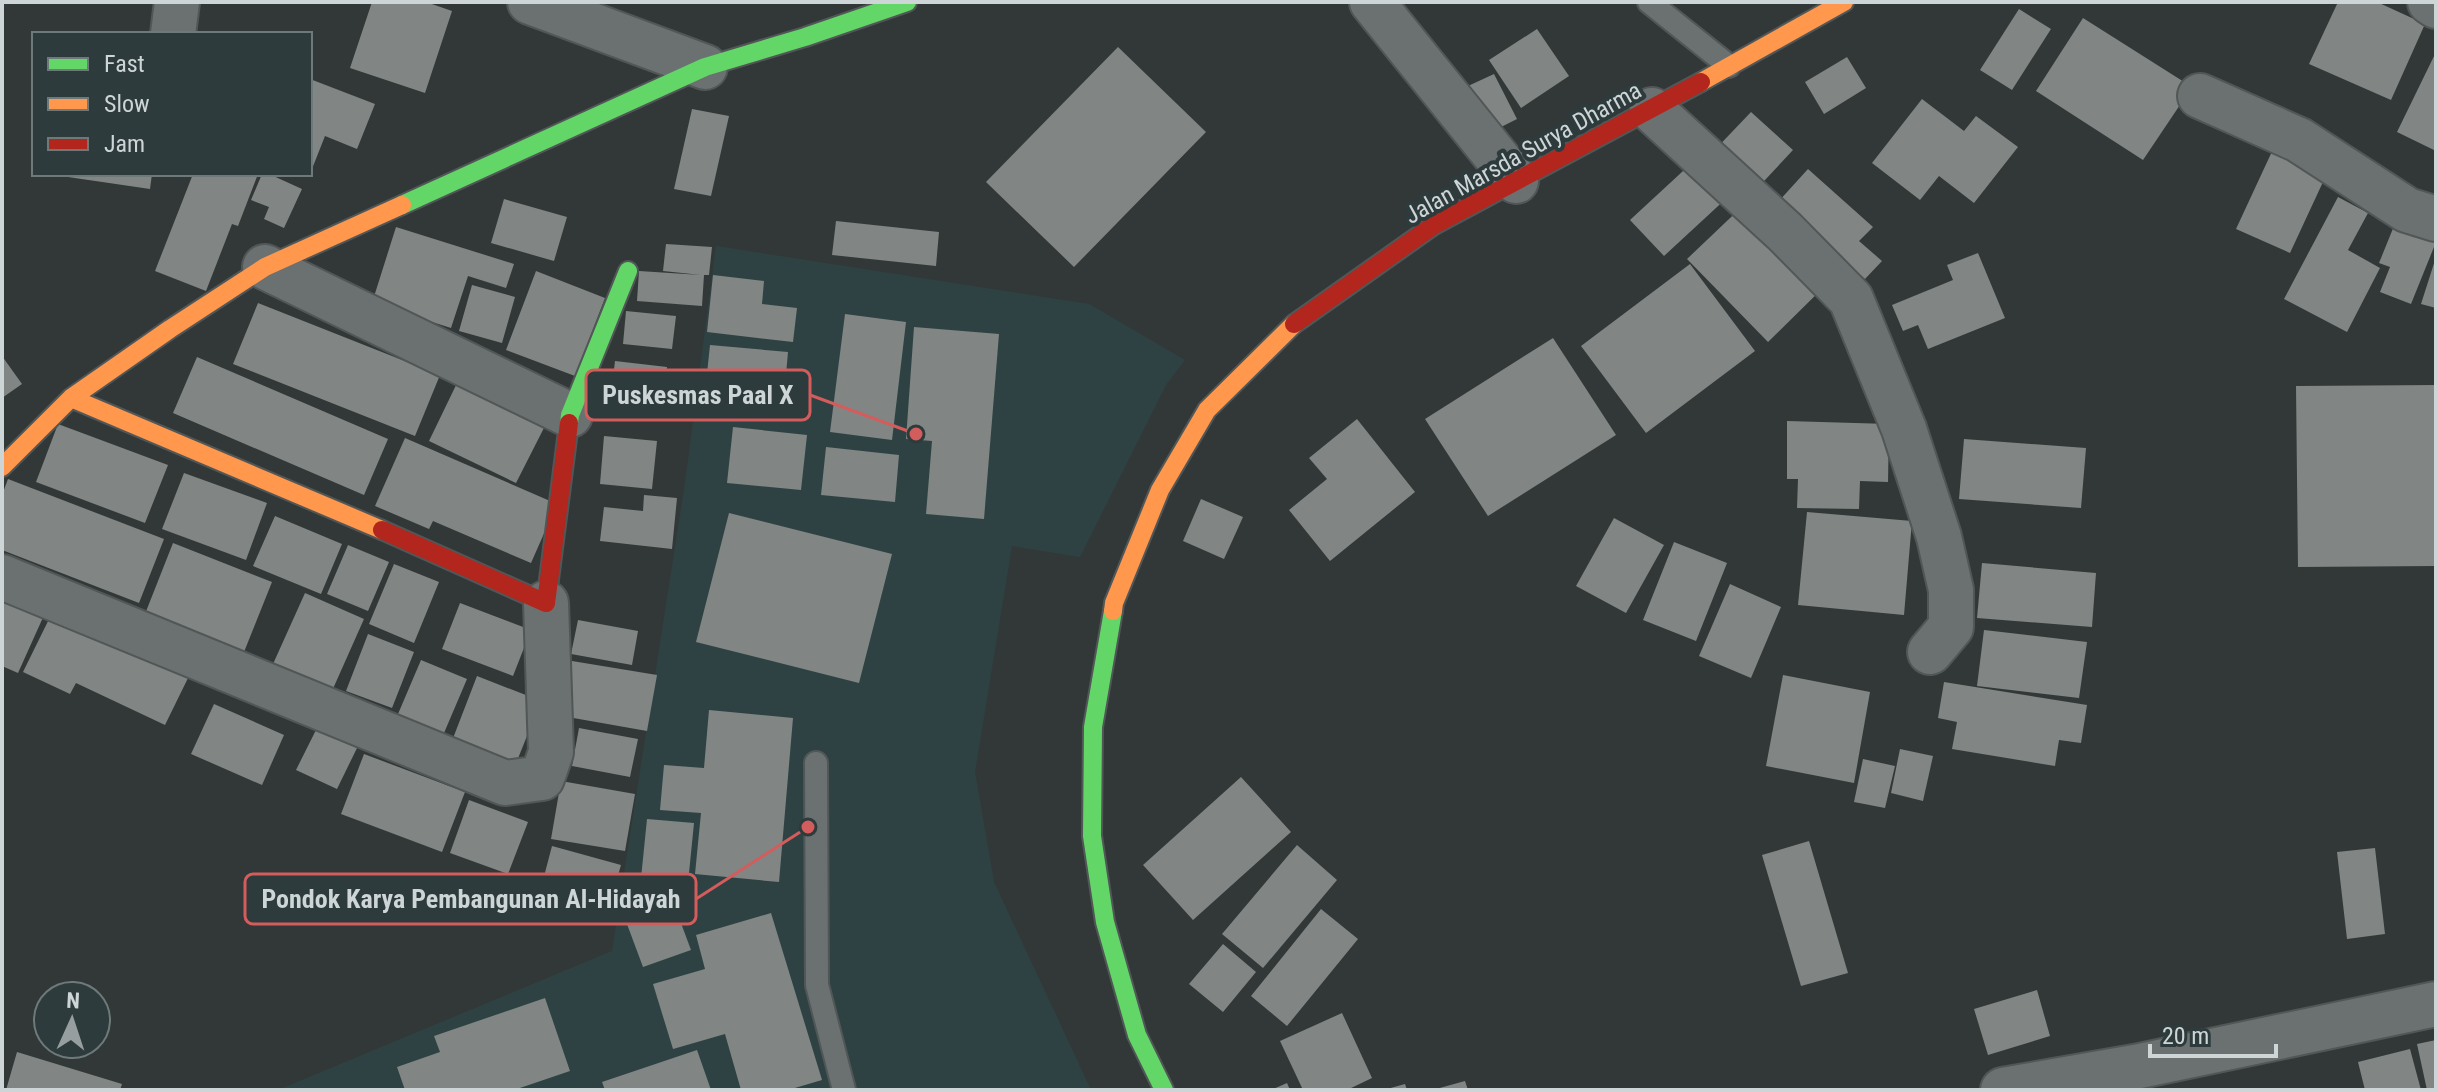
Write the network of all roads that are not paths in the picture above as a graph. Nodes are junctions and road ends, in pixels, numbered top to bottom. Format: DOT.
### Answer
graph roads {
  1 [pos="177,2"];
  2 [pos="530,2"];
  3 [pos="907,2"];
  4 [pos="1372,2"];
  5 [pos="1649,2"];
  6 [pos="1844,2"];
  7 [pos="2430,2"];
  8 [pos="2436,6"];
  9 [pos="173,32"];
  10 [pos="1729,66"];
  11 [pos="705,67"];
  12 [pos="2200,96"];
  13 [pos="1652,110"];
  14 [pos="1516,181"];
  15 [pos="2436,219"];
  16 [pos="265,267"];
  17 [pos="628,271"];
  18 [pos="71,398"];
  19 [pos="570,415"];
  20 [pos="2,467"];
  21 [pos="2,577"];
  22 [pos="546,603"];
  23 [pos="1930,652"];
  24 [pos="816,763"];
  25 [pos="2436,1004"];
  26 [pos="2170,1075"];
  27 [pos="844,1090"];
  28 [pos="1164,1090"];
  29 [pos="2003,1090"];
  1 -- 9 [label="street"];
  2 -- 11 [label="street"];
  3 -- 11 [label="main road"];
  4 -- 14 [label="street"];
  5 -- 10 [label="lane"];
  6 -- 10 [label="main road, Jalan Marsda Surya Dharma"];
  7 -- 8 [label="street"];
  10 -- 13 [label="main road, Jalan Marsda Surya Dharma"];
  11 -- 16 [label="main road"];
  12 -- 15 [label="street"];
  13 -- 14 [label="main road, Jalan Marsda Surya Dharma"];
  13 -- 23 [label="street"];
  14 -- 28 [label="main road, Jalan Marsda Surya Dharma"];
  16 -- 18 [label="main road"];
  16 -- 19 [label="street"];
  17 -- 19 [label="main road"];
  18 -- 20 [label="main road"];
  18 -- 22 [label="main road"];
  19 -- 22 [label="main road"];
  21 -- 22 [label="street"];
  24 -- 27 [label="lane"];
  25 -- 26 [label="street"];
  26 -- 29 [label="street"];
}
